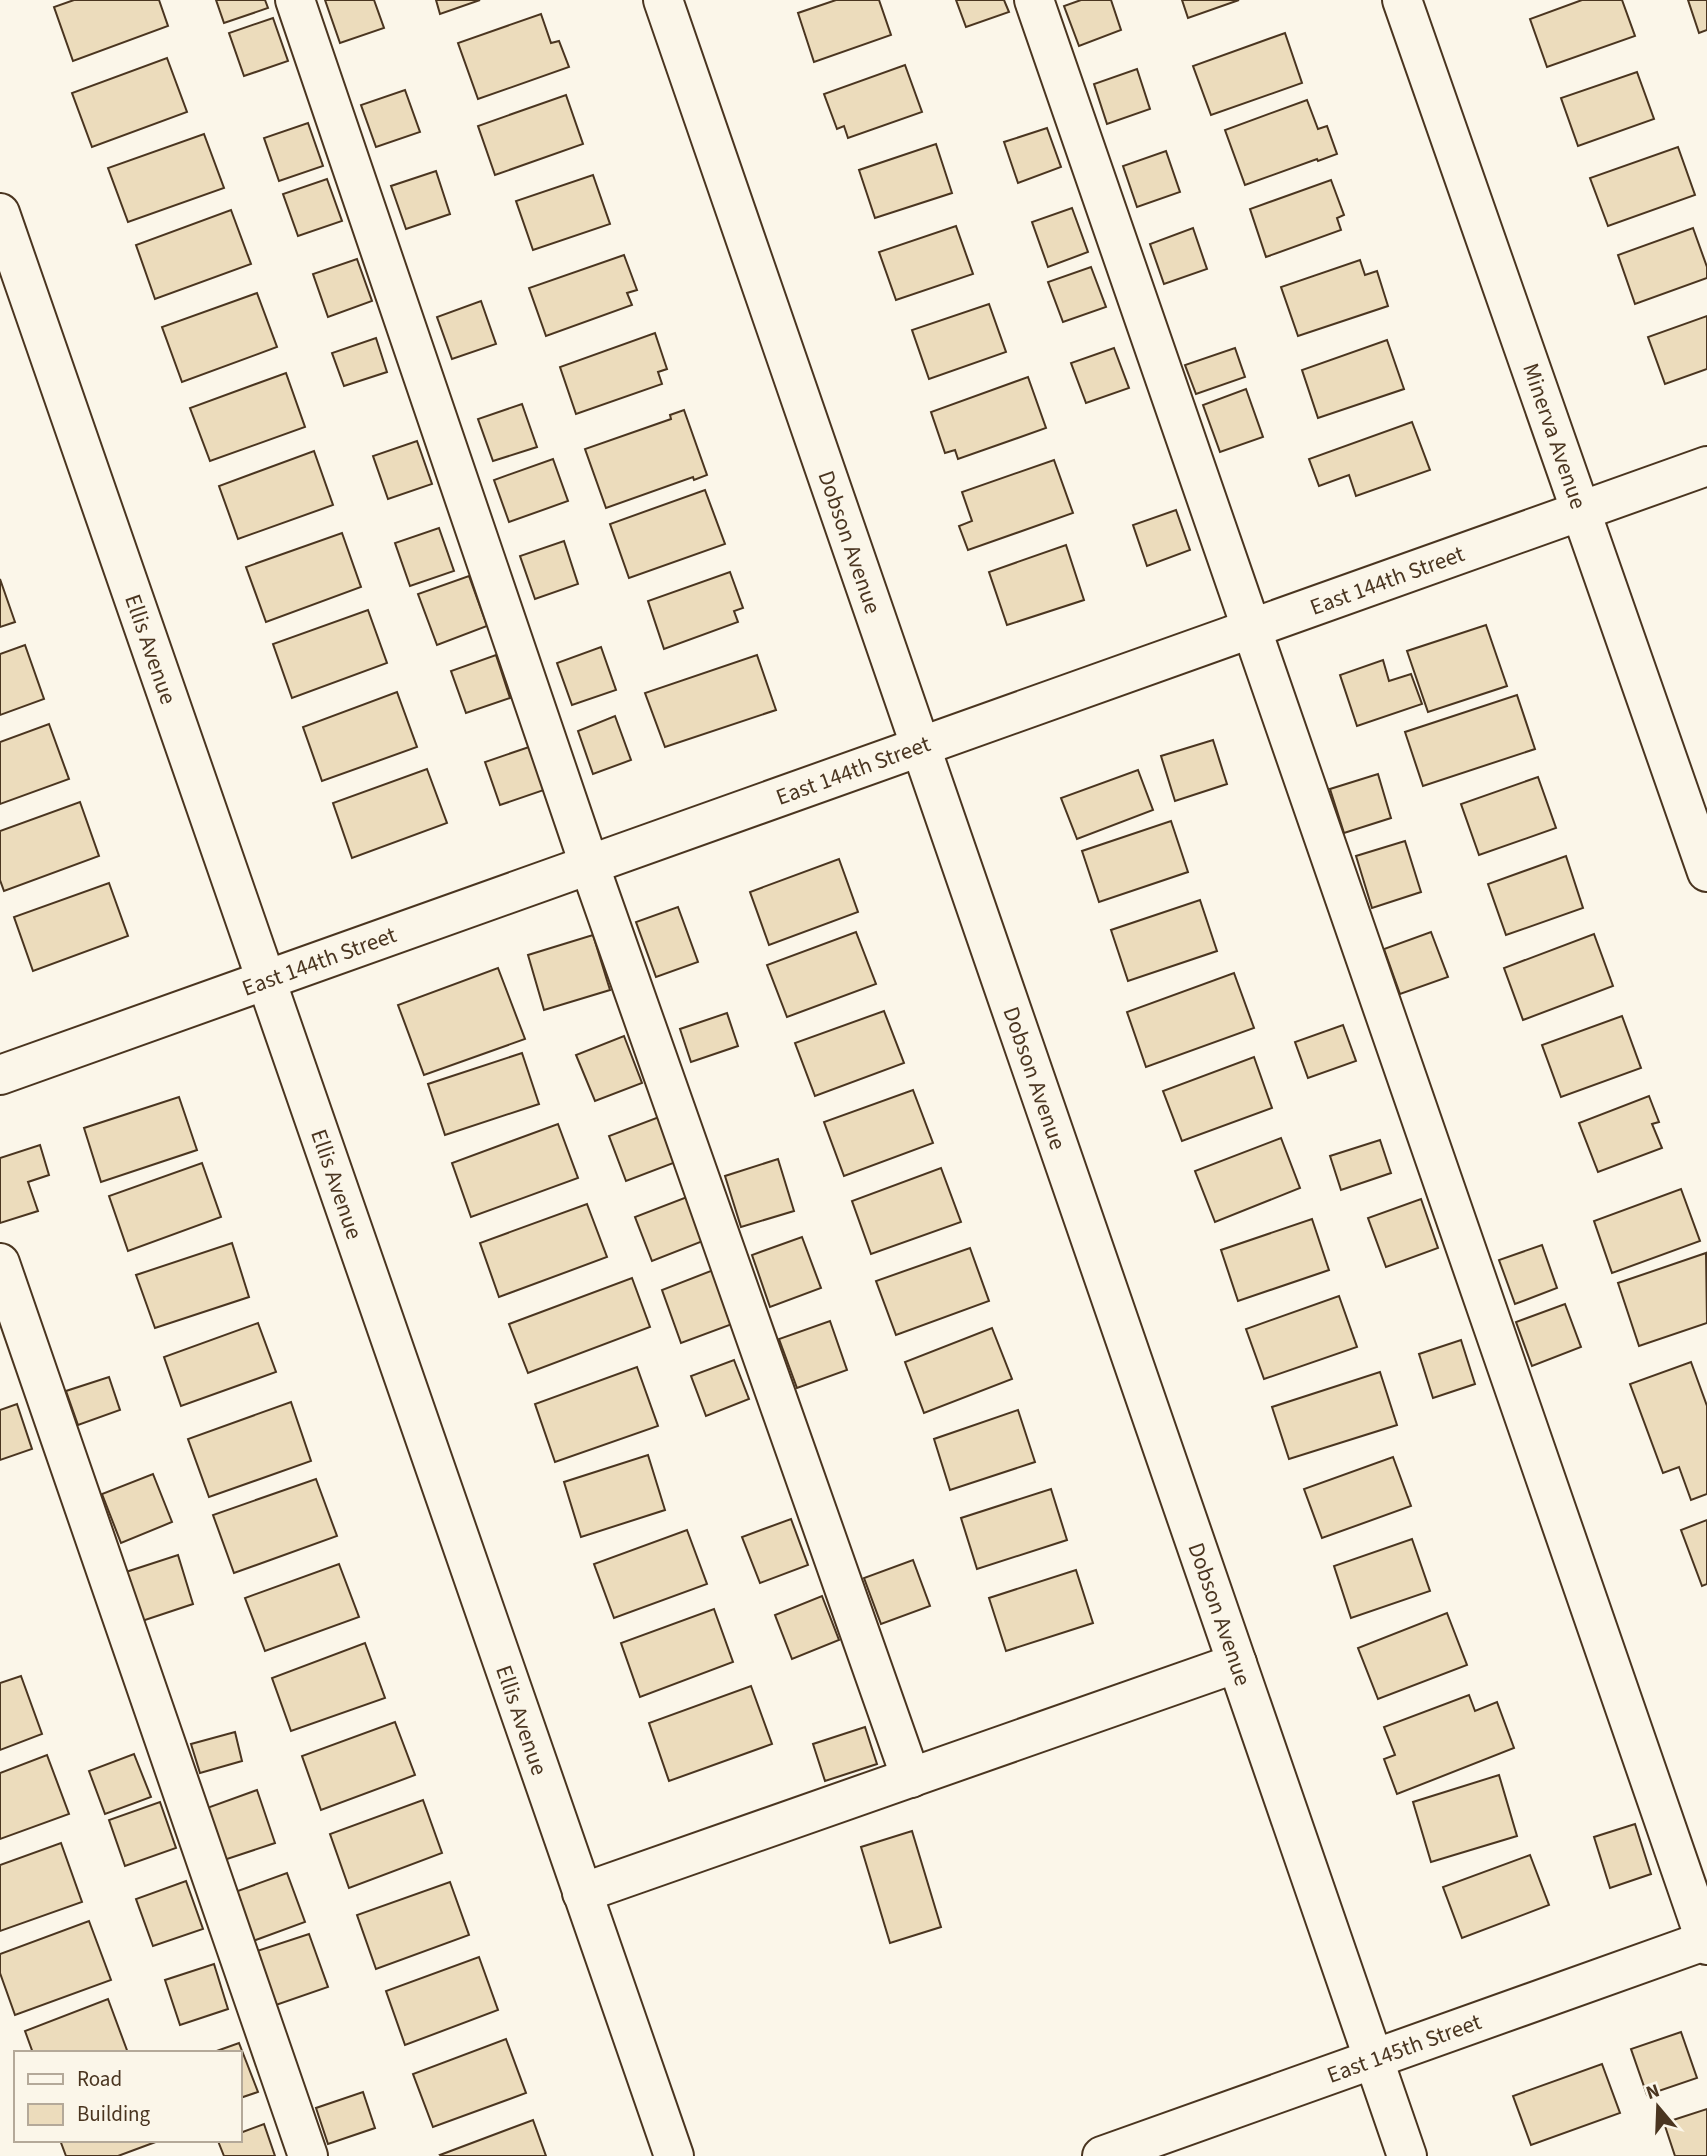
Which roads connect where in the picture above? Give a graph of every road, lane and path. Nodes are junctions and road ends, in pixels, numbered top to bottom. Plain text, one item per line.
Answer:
1 (295, 0) edge
2 (663, 0) edge
3 (1034, 0) edge
4 (1402, 0) edge
5 (0, 213) edge
6 (1707, 466) edge
7 (1581, 511) junction
8 (1252, 628) junction
9 (921, 746) junction
10 (589, 864) junction
11 (1707, 872) edge
12 (266, 980) junction
13 (0, 1075) edge
14 (0, 1263) edge
15 (1237, 1663) junction
16 (911, 1778) junction
17 (582, 1893) junction
18 (1706, 1942) edge
19 (1374, 2059) junction
20 (308, 2156) edge
21 (674, 2156) edge
22 (1102, 2156) edge
23 (1407, 2156) edge

1 - 10 street
2 - 9 street, Dobson Avenue
3 - 8 street
4 - 7 street, Minerva Avenue
5 - 12 street, Ellis Avenue
6 - 7 street, East 144th Street
7 - 8 street, East 144th Street
7 - 11 street, Minerva Avenue
8 - 9 street, East 144th Street
8 - 18 street
9 - 10 street, East 144th Street
9 - 15 street, Dobson Avenue
10 - 12 street, East 144th Street
10 - 16 street
12 - 13 street, East 144th Street
12 - 17 street, Ellis Avenue
14 - 20 street
15 - 16 street
15 - 19 street, Dobson Avenue
16 - 17 street
17 - 21 street, Ellis Avenue
18 - 19 street, East 145th Street
19 - 22 street, East 145th Street
19 - 23 street, Dobson Avenue

